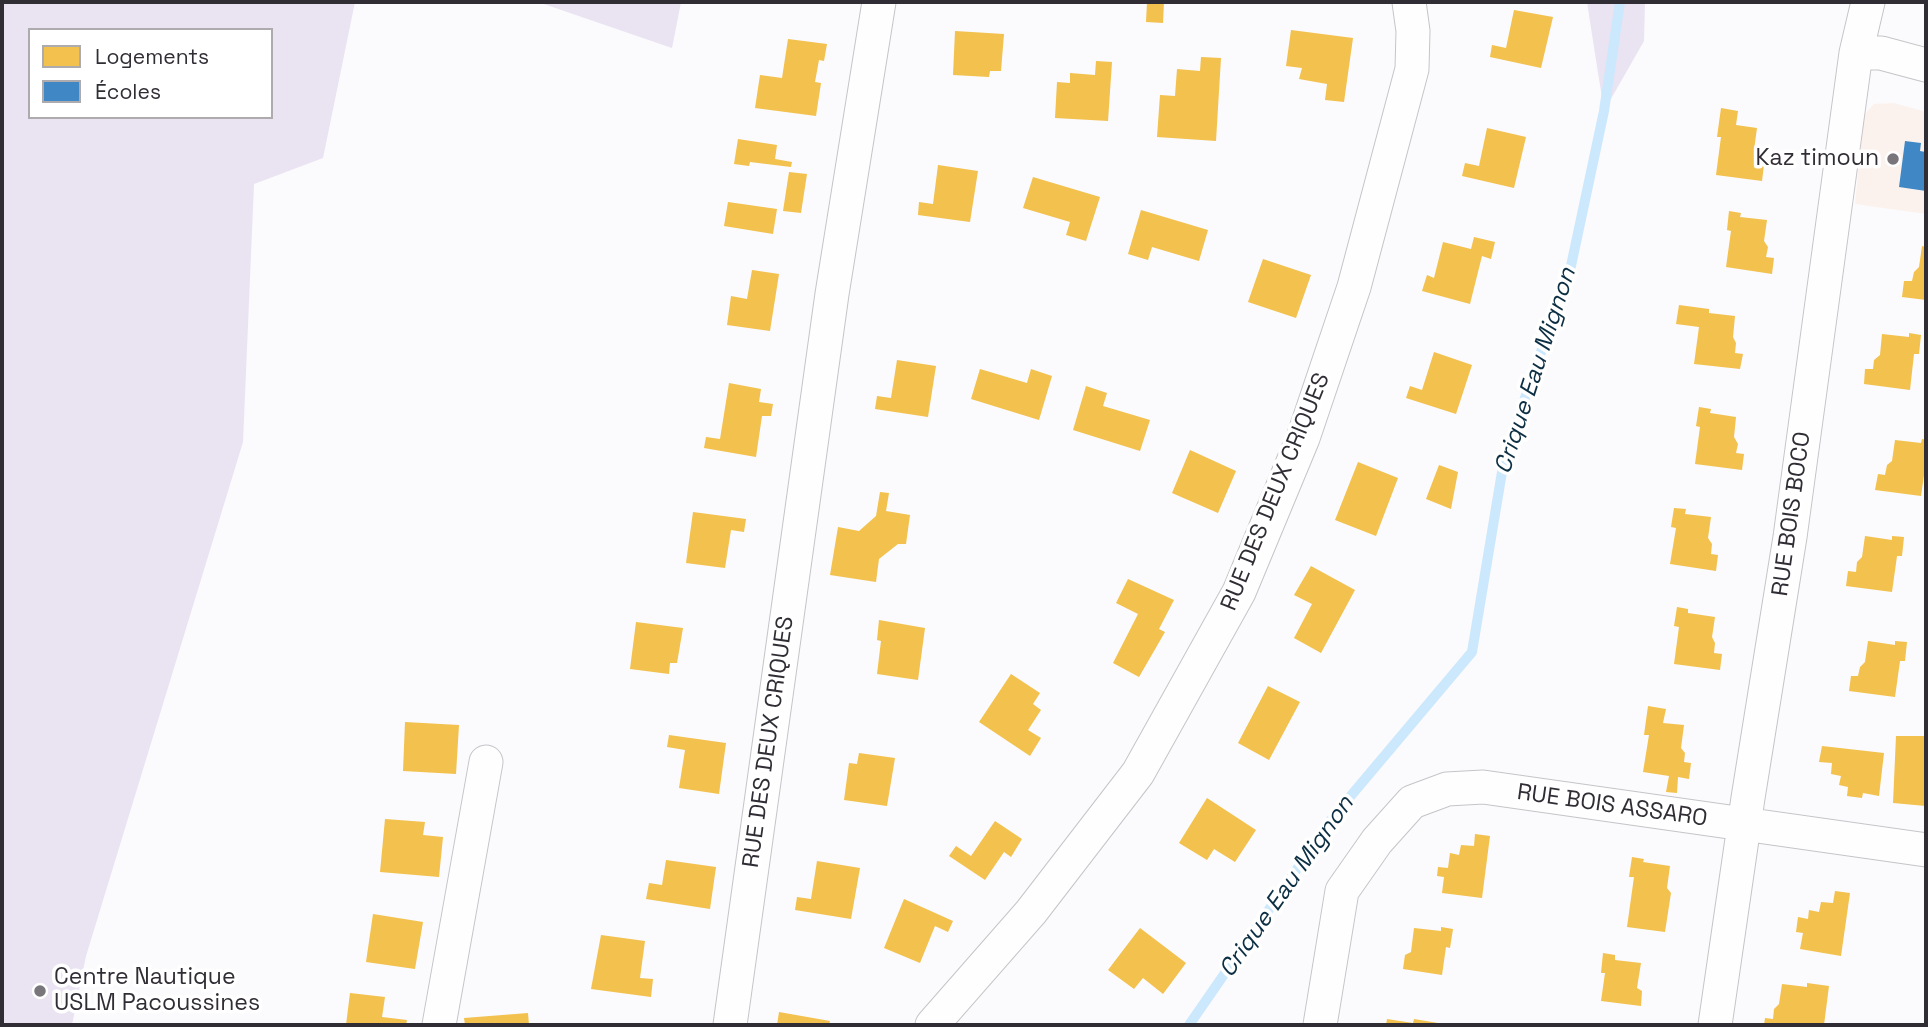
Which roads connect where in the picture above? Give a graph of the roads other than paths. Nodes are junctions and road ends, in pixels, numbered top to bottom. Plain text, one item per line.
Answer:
1 (879, 2) edge
2 (1409, 2) edge
3 (1868, 2) edge
4 (1856, 53) junction
5 (1926, 65) edge
6 (486, 762) dead end
7 (1746, 826) junction
8 (1926, 850) edge
9 (439, 1025) edge
10 (730, 1025) edge
11 (932, 1025) edge
12 (1320, 1025) edge
13 (1715, 1025) edge

1 - 10 street, RUE DES DEUX CRIQUES
2 - 11 street, RUE DES DEUX CRIQUES
3 - 4 street, RUE BOIS BOCO
4 - 5 street
4 - 7 street, RUE BOIS BOCO
6 - 9 street
7 - 8 street, RUE BOIS ASSARO
7 - 12 street, RUE BOIS ASSARO
7 - 13 street, RUE BOIS BOCO

